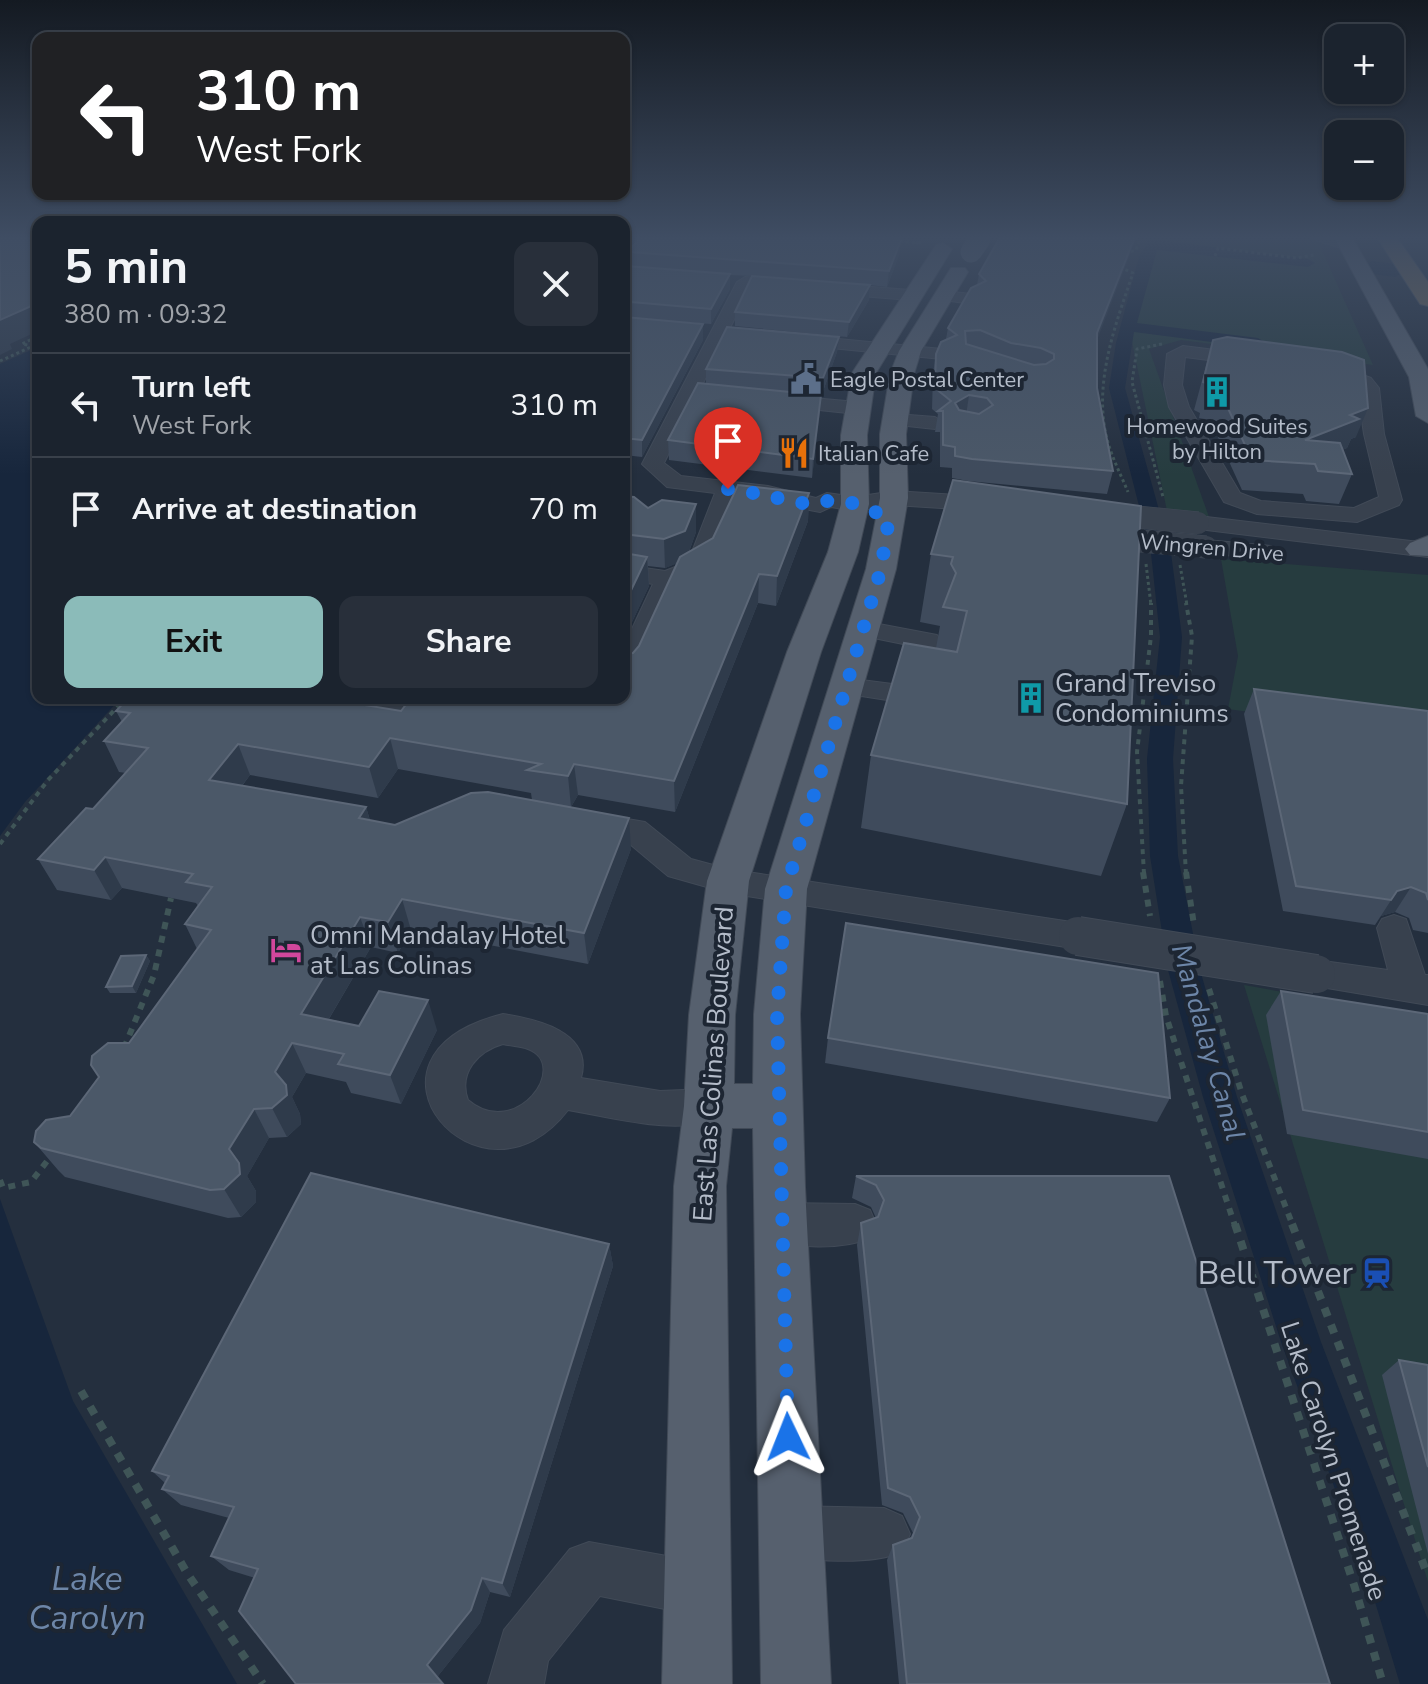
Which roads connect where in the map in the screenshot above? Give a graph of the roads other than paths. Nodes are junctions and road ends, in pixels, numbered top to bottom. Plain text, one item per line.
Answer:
1 (729, 318) edge
2 (896, 318) edge
3 (929, 318) edge
4 (1388, 318) edge
5 (693, 330) edge
6 (726, 332) junction
7 (781, 338) edge
8 (877, 348) junction
9 (910, 351) junction
10 (942, 354) edge
11 (688, 392) junction
12 (717, 395) edge
13 (762, 399) edge
14 (857, 408) junction
15 (1428, 416) edge
16 (896, 420) junction
17 (935, 423) edge
18 (675, 482) junction
19 (728, 489) junction
20 (662, 504) edge
21 (866, 505) junction
22 (1097, 513) edge
23 (1325, 513) junction
24 (1001, 516) edge
25 (1134, 530) junction
26 (1102, 537) edge
27 (1329, 538) junction
28 (1426, 553) edge
29 (630, 573) edge
30 (668, 579) junction
31 (863, 629) junction
32 (630, 661) edge
33 (846, 686) junction
34 (367, 704) edge
35 (412, 704) edge
36 (462, 704) edge
37 (474, 705) edge
38 (556, 818) edge
39 (728, 881) junction
40 (786, 889) junction
41 (1405, 929) dead end
42 (1422, 981) edge
43 (561, 1092) dead end
44 (709, 1106) junction
45 (778, 1106) junction
46 (780, 1223) junction
47 (855, 1224) dead end
48 (791, 1532) junction
49 (884, 1534) dead end
50 (700, 1589) junction
51 (516, 1684) edge
52 (697, 1684) edge
53 (796, 1684) edge

1 - 6 street
2 - 8 main road, East Las Colinas Boulevard
3 - 9 main road, East Las Colinas Boulevard
4 - 15 main road
5 - 6 street
6 - 11 street
7 - 8 street
8 - 9 street
8 - 14 main road, East Las Colinas Boulevard
9 - 10 street
9 - 16 main road, East Las Colinas Boulevard
11 - 12 street
11 - 18 street
13 - 14 street
14 - 21 main road, East Las Colinas Boulevard
16 - 17 street
16 - 21 main road, East Las Colinas Boulevard
18 - 19 street
18 - 20 street
19 - 21 street
19 - 30 street
21 - 24 street
21 - 31 main road, East Las Colinas Boulevard
21 - 39 main road, East Las Colinas Boulevard
22 - 25 street, Wingren Drive
23 - 23 street
23 - 27 street
25 - 26 street, Wingren Drive
25 - 27 street, Wingren Drive, bridge
25 - 28 street, Wingren Drive, bridge
27 - 28 street, Wingren Drive
29 - 30 street
30 - 32 street
31 - 33 main road, East Las Colinas Boulevard
31 - 33 street
33 - 40 main road, East Las Colinas Boulevard
34 - 35 street
36 - 37 street
38 - 39 street
39 - 40 street
39 - 44 main road, East Las Colinas Boulevard
40 - 42 street, bridge
40 - 45 main road, East Las Colinas Boulevard
41 - 42 street
43 - 44 street
44 - 45 main road
44 - 50 main road, East Las Colinas Boulevard
45 - 46 main road, East Las Colinas Boulevard
46 - 47 street
46 - 48 main road, East Las Colinas Boulevard
48 - 49 street
48 - 53 main road, East Las Colinas Boulevard
50 - 51 street
50 - 52 main road, East Las Colinas Boulevard

